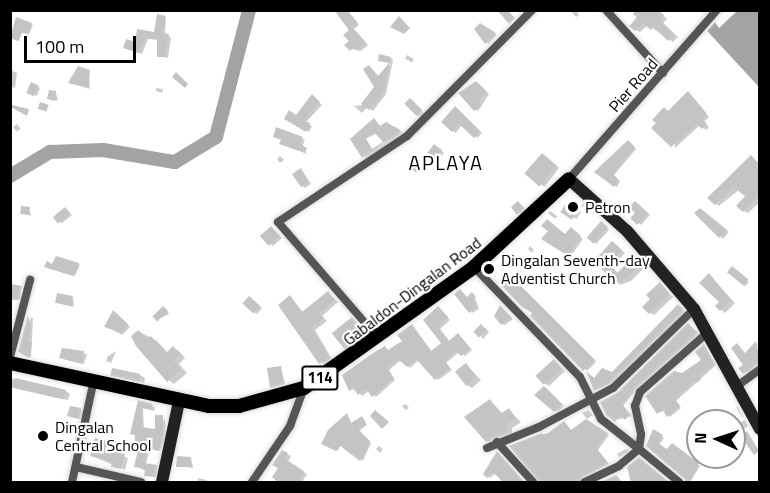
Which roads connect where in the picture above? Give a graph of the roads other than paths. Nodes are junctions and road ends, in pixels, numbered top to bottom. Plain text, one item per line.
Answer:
1 (532, 10) edge
2 (606, 10) edge
3 (717, 10) edge
4 (663, 74) junction
5 (569, 179) junction
6 (474, 267) junction
7 (30, 280) dead end
8 (694, 309) junction
9 (707, 333) junction
10 (379, 338) junction
11 (10, 357) edge
12 (10, 363) edge
13 (759, 369) edge
14 (93, 384) junction
15 (737, 386) junction
16 (304, 388) junction
17 (593, 400) junction
18 (179, 401) junction
19 (759, 429) edge
20 (498, 442) junction
21 (488, 448) dead end
22 (639, 449) junction
23 (76, 468) junction
24 (72, 483) edge
25 (141, 483) edge
26 (162, 483) edge
27 (252, 483) edge
28 (533, 483) edge
29 (585, 483) edge
30 (680, 483) edge

1 - 10 street
2 - 4 street
3 - 4 street, Pier Road
4 - 5 street, Pier Road
5 - 6 main road, Gabaldon-Dingalan Road / 114
5 - 8 main road
6 - 10 main road, Gabaldon-Dingalan Road / 114
6 - 17 street
7 - 11 street
8 - 9 main road
8 - 17 street
9 - 15 main road
9 - 22 street
10 - 16 main road, Gabaldon-Dingalan Road / 114
12 - 14 main road, Gabaldon-Dingalan Road / 114
13 - 15 street
14 - 18 main road, Gabaldon-Dingalan Road / 114
14 - 23 street
15 - 19 main road
16 - 18 main road, Gabaldon-Dingalan Road / 114
16 - 27 street
17 - 20 street
17 - 22 street
18 - 26 main road
20 - 21 street
20 - 28 street
22 - 29 street
22 - 30 street
23 - 24 street
23 - 25 street

